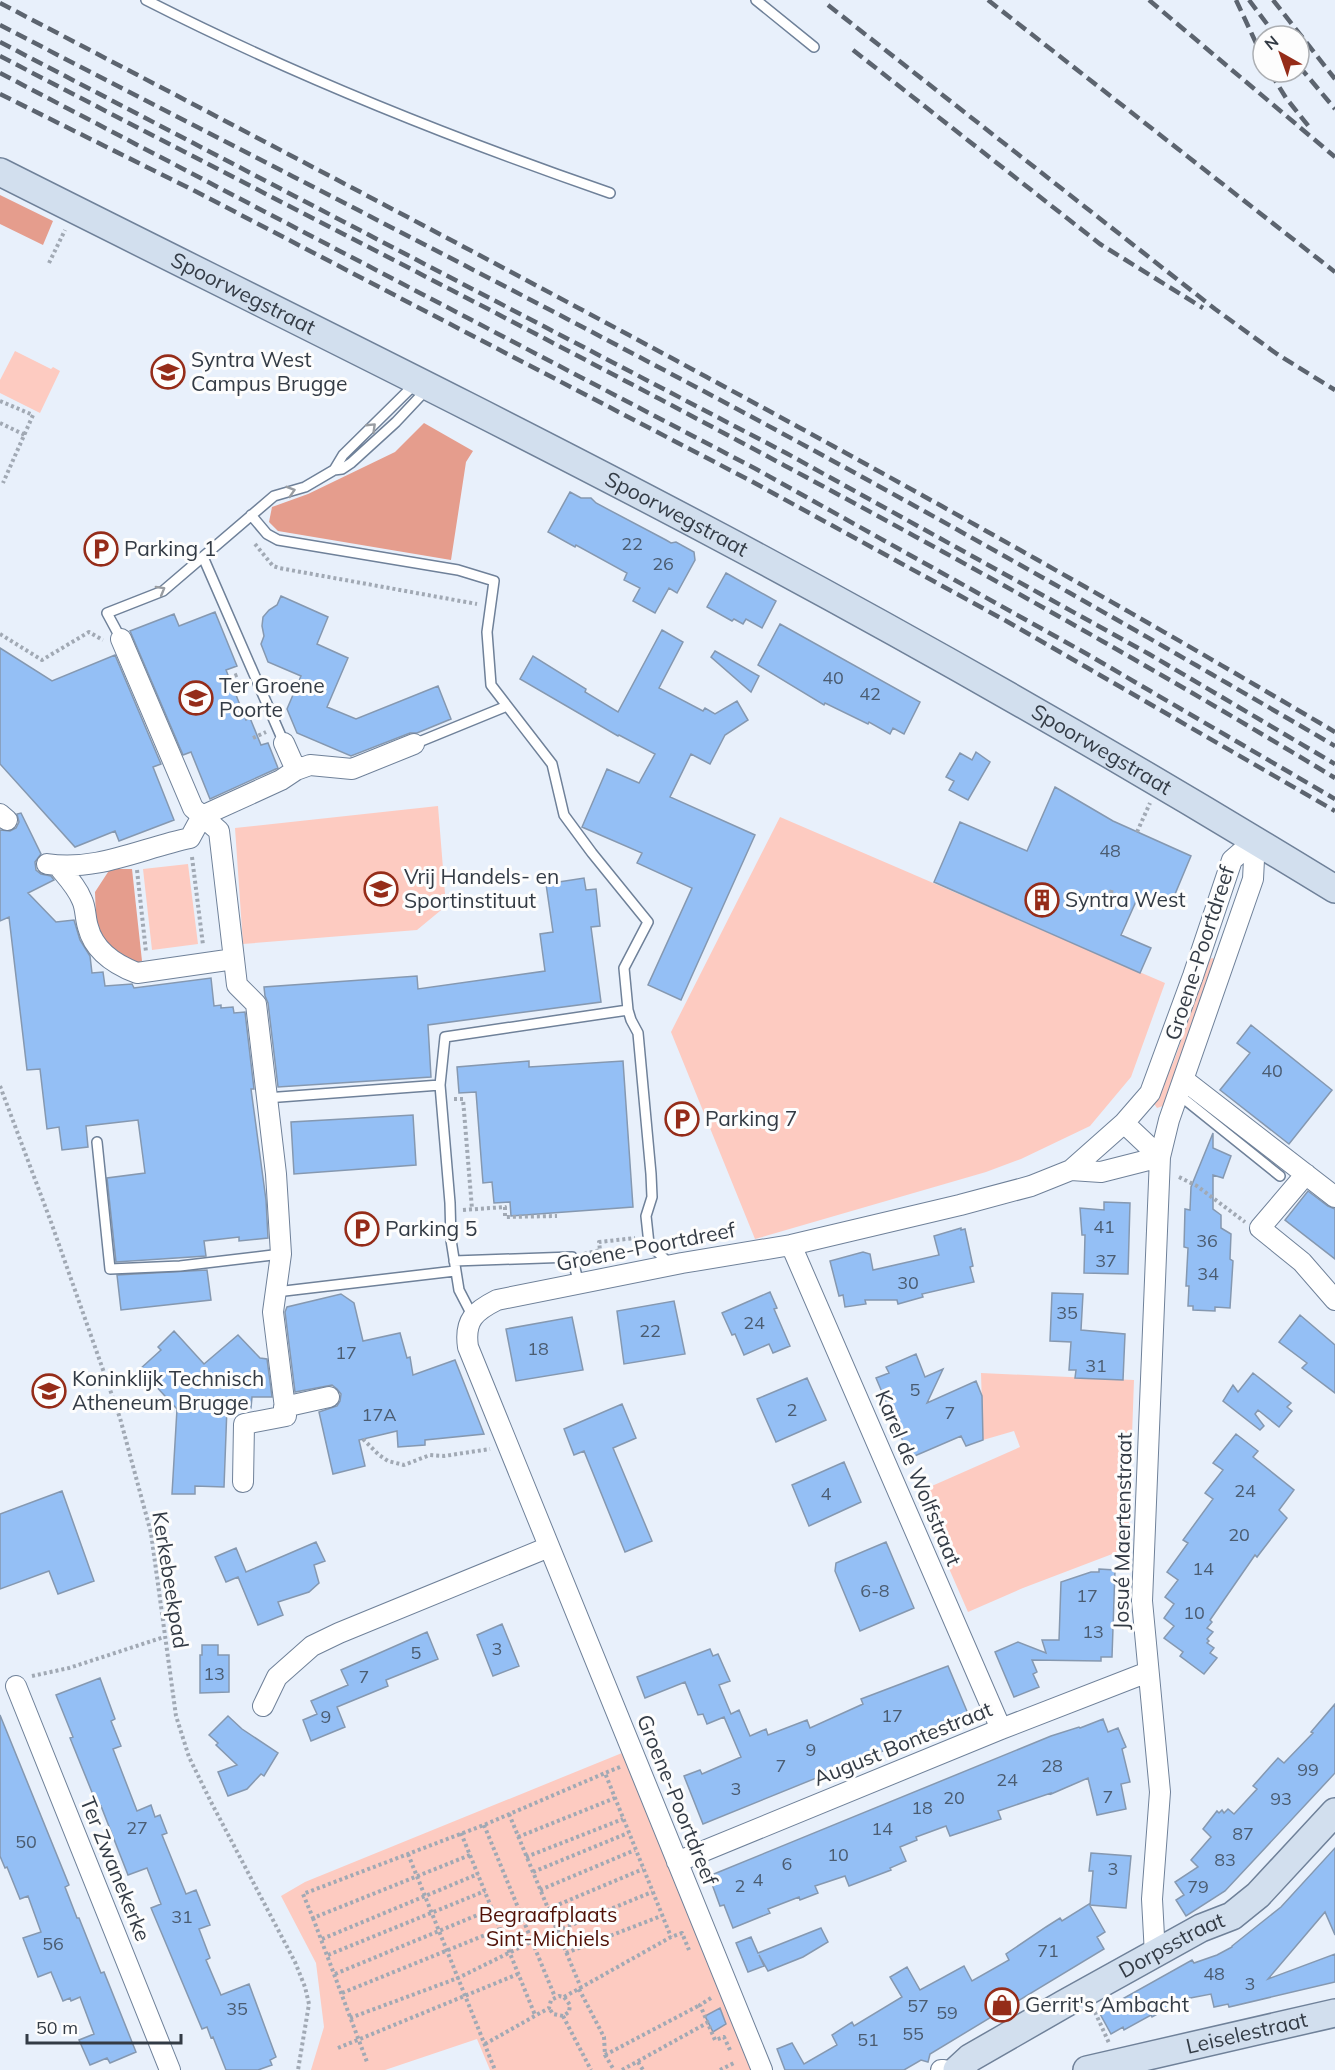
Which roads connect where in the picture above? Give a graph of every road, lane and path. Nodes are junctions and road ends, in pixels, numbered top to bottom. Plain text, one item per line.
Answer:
1 (146, 0) edge
2 (756, 0) edge
3 (814, 47) dead end
4 (0, 172) edge
5 (610, 193) dead end
6 (75, 210) junction
7 (49, 263) dead end
8 (423, 385) junction
9 (0, 401) edge
10 (0, 423) edge
11 (25, 435) junction
12 (3, 483) dead end
13 (251, 515) junction
14 (239, 526) junction
15 (203, 557) junction
16 (491, 606) junction
17 (0, 634) edge
18 (124, 646) junction
19 (507, 706) junction
20 (284, 742) joint
21 (414, 744) joint
22 (296, 770) junction
23 (1160, 784) junction
24 (202, 816) junction
25 (1137, 832) dead end
26 (190, 838) junction
27 (1256, 840) junction
28 (135, 853) junction
29 (1335, 889) edge
30 (1204, 944) junction
31 (1228, 952) junction
32 (234, 959) junction
33 (205, 964) junction
34 (148, 972) junction
35 (628, 1010) junction
36 (440, 1084) junction
37 (0, 1086) edge
38 (1181, 1087) junction
39 (266, 1098) junction
40 (441, 1100) junction
41 (1124, 1123) junction
42 (97, 1142) dead end
43 (1160, 1162) junction
44 (1071, 1170) junction
45 (1305, 1174) junction
46 (1280, 1176) dead end
47 (1335, 1197) edge
48 (472, 1209) junction
49 (450, 1210) junction
50 (557, 1216) dead end
51 (1260, 1228) junction
52 (648, 1236) junction
53 (791, 1245) junction
54 (281, 1254) junction
55 (572, 1257) junction
56 (672, 1265) junction
57 (454, 1266) junction
58 (579, 1284) junction
59 (276, 1292) junction
60 (1335, 1300) edge
61 (473, 1317) junction
62 (329, 1397) dead end
63 (284, 1407) junction
64 (363, 1439) dead end
65 (507, 1443) junction
66 (243, 1482) dead end
67 (549, 1547) junction
68 (164, 1637) junction
69 (1148, 1672) junction
70 (22, 1681) joint
71 (263, 1707) dead end
72 (1001, 1730) junction
73 (635, 1761) junction
74 (605, 1773) junction
75 (615, 1798) junction
76 (1335, 1812) edge
77 (509, 1814) junction
78 (623, 1819) junction
79 (484, 1825) junction
80 (461, 1833) junction
81 (628, 1833) junction
82 (518, 1837) junction
83 (636, 1850) junction
84 (408, 1853) junction
85 (470, 1855) junction
86 (526, 1857) junction
87 (676, 1862) junction
88 (643, 1869) junction
89 (533, 1872) junction
90 (478, 1874) junction
91 (417, 1876) junction
92 (540, 1890) junction
93 (485, 1891) junction
94 (652, 1892) junction
95 (425, 1895) junction
96 (492, 1909) junction
97 (548, 1909) junction
98 (431, 1912) junction
99 (661, 1916) junction
100 (313, 1918) junction
101 (500, 1929) junction
102 (439, 1931) junction
103 (557, 1931) junction
104 (671, 1937) junction
105 (322, 1939) junction
106 (533, 1941) junction
107 (447, 1951) junction
108 (509, 1952) junction
109 (566, 1953) junction
110 (328, 1955) junction
111 (692, 1955) dead end
112 (1155, 1955) junction
113 (335, 1974) junction
114 (518, 1974) junction
115 (458, 1978) junction
116 (580, 1988) junction
117 (706, 1988) dead end
118 (1086, 1992) junction
119 (342, 1993) junction
120 (466, 1997) junction
121 (555, 1997) junction
122 (564, 1997) junction
123 (700, 2005) junction
124 (549, 2008) junction
125 (1335, 2013) edge
126 (535, 2015) junction
127 (563, 2016) junction
128 (350, 2018) junction
129 (707, 2023) junction
130 (359, 2040) junction
131 (485, 2044) junction
132 (338, 2048) dead end
133 (605, 2055) junction
134 (367, 2062) dead end
135 (638, 2062) junction
136 (736, 2062) junction
137 (1115, 2064) junction
138 (591, 2068) edge
139 (170, 2070) edge
140 (298, 2070) edge
141 (495, 2070) edge
142 (584, 2070) edge
143 (614, 2070) edge
144 (622, 2070) edge
145 (643, 2070) edge
146 (720, 2070) edge
147 (739, 2070) edge
148 (762, 2070) edge
149 (957, 2070) edge
150 (1087, 2070) edge

1 - 5 lane
2 - 3 lane
4 - 6 street, Spoorwegstraat
6 - 7 path
6 - 8 street, Spoorwegstraat
13 -> 8 lane
8 - 23 street, Spoorwegstraat
9 - 11 path
10 - 11 path
11 - 12 path
13 - 14 lane
13 - 16 lane
14 - 15 lane
14 - 16 path
18 -> 15 lane
15 - 20 lane
16 - 19 lane
17 - 18 path
18 - 24 street
19 - 21 lane
19 - 35 lane
20 - 22 street
21 - 22 street
22 - 24 street
23 - 25 path
23 - 27 street, Spoorwegstraat
24 - 26 street
24 - 32 street
26 - 28 street
26 - 33 path
27 - 29 street, Spoorwegstraat
27 - 30 street, Groene-Poortdreef
27 - 31 street, Groene-Poortdreef
28 - 34 path
28 - 34 street
30 - 31 street
30 - 41 street, Groene-Poortdreef
31 - 38 street, Groene-Poortdreef
32 - 33 street
32 - 39 street
33 - 34 street
35 - 36 lane
35 - 52 lane
36 - 39 lane
36 - 40 lane
37 - 68 path, Kerkebeekpad
38 - 43 street, Groene-Poortdreef
38 - 45 street
38 - 46 lane
39 - 54 street
40 - 48 path
40 - 49 lane
41 - 43 street
41 - 44 street, Groene-Poortdreef
42 - 54 lane
43 - 44 street, Groene-Poortdreef
43 - 51 path
43 - 69 street, Josué Maertenstraat
44 - 53 street, Groene-Poortdreef
45 - 47 street
45 - 51 street
48 - 49 path
48 - 50 path
49 - 57 lane
51 - 60 street
52 - 55 path
52 - 56 lane
53 - 56 street, Groene-Poortdreef
53 - 72 street, Karel de Wolfstraat
54 - 59 street
55 - 57 lane
55 - 58 lane
56 - 58 street, Groene-Poortdreef
57 - 59 lane
57 - 61 lane
58 - 61 street, Groene-Poortdreef
59 - 63 street
61 - 65 street, Groene-Poortdreef
62 - 63 street
63 - 66 street
64 - 65 path
65 - 67 street, Groene-Poortdreef
67 - 71 street
67 - 73 street, Groene-Poortdreef
68 - 70 path
68 - 140 path, Kerkebeekpad
69 - 72 street, August Bontestraat
69 - 112 street, Josué Maertenstraat
70 - 139 street, Ter Zwanekerke
72 - 87 street, August Bontestraat
73 - 74 path
73 - 87 street, Groene-Poortdreef
74 - 75 path
74 - 77 path
75 - 78 path
75 - 82 path
76 - 112 street, Dorpsstraat
77 - 79 path
77 - 82 path
78 - 81 path
78 - 86 path
79 - 80 path
79 - 106 path
80 - 84 path
80 - 85 path
81 - 83 path
81 - 89 path
82 - 86 path
83 - 88 path
83 - 92 path
84 - 91 path
84 - 100 path
85 - 90 path
85 - 91 path
86 - 89 path
87 - 148 street, Groene-Poortdreef
88 - 94 path
88 - 97 path
89 - 92 path
90 - 93 path
90 - 95 path
91 - 95 path
91 - 100 path
92 - 97 path
93 - 96 path
93 - 98 path
94 - 99 path
94 - 103 path
95 - 98 path
95 - 105 path
96 - 101 path
96 - 102 path
97 - 103 path
98 - 102 path
98 - 110 path
99 - 104 path
99 - 109 path
100 - 105 path
101 - 107 path
101 - 108 path
102 - 107 path
102 - 113 path
103 - 109 path
104 - 111 path
104 - 116 path
105 - 110 path
106 - 108 path
106 - 121 path
107 - 115 path
107 - 119 path
108 - 114 path
108 - 115 path
109 - 116 path
110 - 113 path
112 - 118 street, Dorpsstraat
113 - 119 path
114 - 120 path
114 - 126 path
115 - 120 path
115 - 128 path
116 - 122 path
116 - 133 path
117 - 123 path
118 - 137 path
118 - 149 street, Dorpsstraat
119 - 128 path
120 - 130 path
120 - 131 path
121 - 122 path
121 - 124 path
122 - 127 path
123 - 129 path
123 - 133 path
124 - 126 path
124 - 127 path
125 - 137 street, Leiselestraat
126 - 131 path
127 - 138 path
128 - 130 path
129 - 135 path
129 - 136 path
130 - 132 path
130 - 134 path
131 - 141 path
133 - 143 path
135 - 144 path
135 - 145 path
136 - 146 path
136 - 147 path
137 - 150 street, Leiselestraat
138 - 142 path

